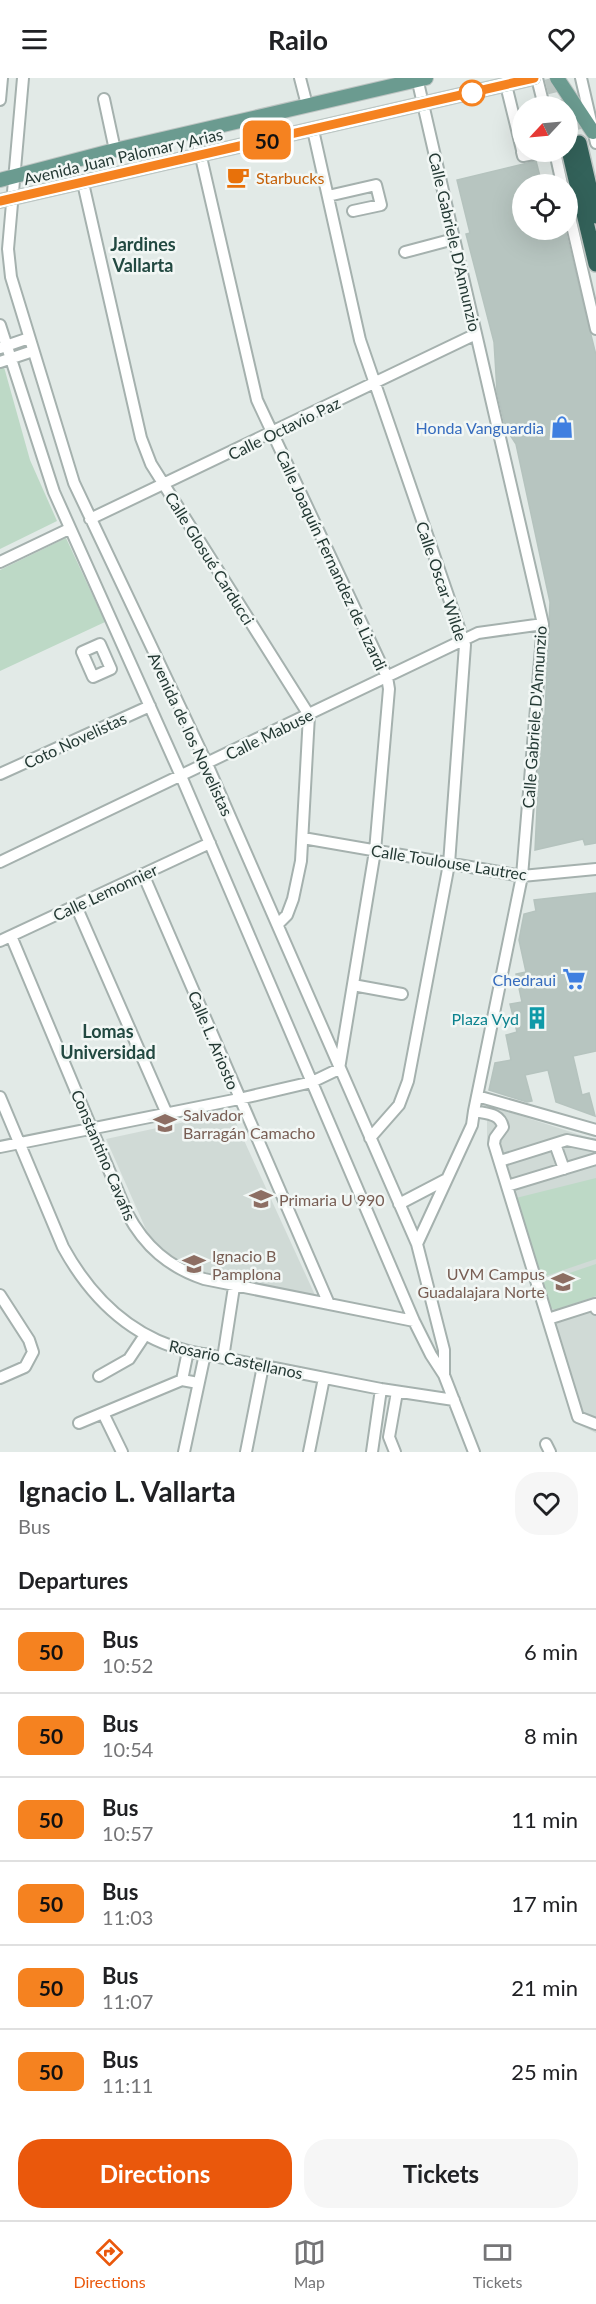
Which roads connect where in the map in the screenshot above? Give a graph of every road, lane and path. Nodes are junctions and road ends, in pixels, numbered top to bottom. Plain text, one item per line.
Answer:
1 (2, 78) edge
2 (23, 78) edge
3 (300, 78) edge
4 (536, 78) edge
5 (557, 78) edge
6 (581, 78) edge
7 (420, 79) edge
8 (506, 85) junction
9 (541, 96) edge
10 (104, 99) dead end
11 (0, 100) edge
12 (423, 104) junction
13 (307, 105) junction
14 (512, 110) edge
15 (313, 130) junction
16 (195, 131) junction
17 (595, 138) edge
18 (115, 150) junction
19 (200, 155) junction
20 (571, 162) edge
21 (573, 162) edge
22 (14, 177) junction
23 (0, 180) edge
24 (83, 183) junction
25 (328, 196) junction
26 (6, 200) edge
27 (353, 211) dead end
28 (596, 216) edge
29 (454, 238) junction
30 (576, 240) edge
31 (405, 252) dead end
32 (596, 264) edge
33 (584, 276) junction
34 (596, 285) edge
35 (594, 307) edge
36 (0, 325) edge
37 (596, 329) edge
38 (476, 334) junction
39 (29, 338) junction
40 (4, 347) edge
41 (33, 351) junction
42 (11, 359) junction
43 (0, 362) edge
44 (375, 383) junction
45 (272, 434) junction
46 (165, 485) junction
47 (90, 519) junction
48 (69, 529) junction
49 (0, 562) edge
50 (543, 624) junction
51 (463, 640) junction
52 (124, 645) junction
53 (104, 654) dead end
54 (387, 677) junction
55 (150, 706) junction
56 (309, 715) junction
57 (207, 764) junction
58 (0, 774) edge
59 (181, 776) junction
60 (303, 838) junction
61 (210, 843) junction
62 (375, 851) junction
63 (0, 862) edge
64 (449, 864) junction
65 (596, 869) edge
66 (143, 874) junction
67 (522, 876) junction
68 (76, 906) junction
69 (278, 924) junction
70 (12, 936) junction
71 (0, 941) edge
72 (353, 985) junction
73 (402, 994) dead end
74 (339, 1069) junction
75 (312, 1082) junction
76 (477, 1096) junction
77 (0, 1098) edge
78 (240, 1099) junction
79 (474, 1111) junction
80 (167, 1114) junction
81 (92, 1129) junction
82 (596, 1130) edge
83 (370, 1138) junction
84 (19, 1143) junction
85 (555, 1144) junction
86 (596, 1146) edge
87 (0, 1147) edge
88 (596, 1159) edge
89 (500, 1161) junction
90 (564, 1169) junction
91 (445, 1180) junction
92 (507, 1186) junction
93 (399, 1204) junction
94 (417, 1244) junction
95 (234, 1287) junction
96 (0, 1295) edge
97 (329, 1304) junction
98 (596, 1309) edge
99 (548, 1319) junction
100 (414, 1321) junction
101 (145, 1335) junction
102 (188, 1351) junction
103 (205, 1354) junction
104 (222, 1358) junction
105 (263, 1366) junction
106 (444, 1375) junction
107 (99, 1376) dead end
108 (0, 1378) edge
109 (324, 1378) junction
110 (182, 1380) junction
111 (198, 1383) junction
112 (381, 1389) junction
113 (397, 1392) junction
114 (454, 1400) junction
115 (103, 1413) junction
116 (79, 1423) dead end
117 (596, 1424) edge
118 (375, 1436) junction
119 (389, 1437) junction
120 (122, 1452) edge
121 (184, 1452) edge
122 (246, 1452) edge
123 (309, 1452) edge
124 (372, 1452) edge
125 (395, 1452) edge
126 (474, 1452) edge

1 - 11 street
2 - 22 street, Avenida de los Novelistas
3 - 13 street
4 - 8 main road, Avenida Juan Palomar y Arias
4 - 9 street
5 - 17 main road
6 - 17 street
7 - 12 street, Calle Gabriele D'Annunzio
7 - 13 main road, Avenida Juan Palomar y Arias
8 - 12 main road, Avenida Juan Palomar y Arias
8 - 14 street
10 - 18 street
12 - 15 main road, Avenida Juan Palomar y Arias
12 - 29 street, Calle Gabriele D'Annunzio
13 - 16 main road, Avenida Juan Palomar y Arias
15 - 19 main road, Avenida Juan Palomar y Arias
15 - 25 street, Calle Oscar Wilde
16 - 18 main road, Avenida Juan Palomar y Arias
16 - 19 street, Calle Joaquín Fernandez de Lizardi
18 - 22 main road, Avenida Juan Palomar y Arias
19 - 24 main road, Avenida Juan Palomar y Arias
19 - 45 street, Calle Joaquín Fernandez de Lizardi
20 - 32 highway
21 - 28 highway
22 - 23 main road, Avenida Juan Palomar y Arias
22 - 26 street, Avenida de los Novelistas
24 - 26 main road, Avenida Juan Palomar y Arias
24 - 46 street, Calle Glosué Carducci
25 - 27 street
25 - 44 street, Calle Oscar Wilde
26 - 39 street, Avenida de los Novelistas
29 - 31 street
29 - 38 street, Calle Gabriele D'Annunzio
30 - 33 street
33 - 34 street
33 - 35 street
35 - 37 street
36 - 40 street, Avenida de los Novelistas
38 - 44 street, Calle Octavio Paz
38 - 50 street, Calle Gabriele D'Annunzio
39 - 40 street
39 - 41 street, Avenida de los Novelistas
40 - 42 street, Avenida de los Novelistas
41 - 42 street
41 - 47 street, Avenida de los Novelistas
42 - 43 street
42 - 48 street, Avenida de los Novelistas
44 - 45 street, Calle Octavio Paz
44 - 51 street, Calle Oscar Wilde
45 - 46 street, Calle Octavio Paz
45 - 54 street, Calle Joaquín Fernandez de Lizardi
46 - 47 street, Calle Octavio Paz
46 - 56 street, Calle Glosué Carducci
47 - 57 street, Avenida de los Novelistas
48 - 49 street
48 - 52 street, Avenida de los Novelistas
50 - 51 street, Calle Mabuse
50 - 67 street, Calle Gabriele D'Annunzio
51 - 54 street, Calle Mabuse
51 - 64 street, Calle Oscar Wilde
52 - 53 street
52 - 55 street, Avenida de los Novelistas
54 - 56 street, Calle Mabuse
54 - 62 street, Calle Joaquín Fernandez de Lizardi
55 - 58 street, Coto Novelistas
55 - 59 street, Avenida de los Novelistas
56 - 57 street, Calle Mabuse
56 - 60 street
57 - 59 street, Calle Mabuse
57 - 69 street, Avenida de los Novelistas
59 - 61 street, Avenida de los Novelistas
59 - 63 street, Calle Mabuse
60 - 62 street, Calle Toulouse Lautrec
60 - 69 street
61 - 66 street, Calle Lemonnier
61 - 75 street, Avenida de los Novelistas
62 - 64 street, Calle Toulouse Lautrec
62 - 72 street, Calle Joaquín Fernandez de Lizardi
64 - 67 street, Calle Toulouse Lautrec
64 - 83 street, Calle Oscar Wilde
65 - 67 street, Calle Toulouse Lautrec
66 - 68 street, Calle Lemonnier
66 - 78 street, Calle L. Ariosto
67 - 76 street, Calle Gabriele D'Annunzio
68 - 70 street, Calle Lemonnier
68 - 80 street
69 - 74 street, Avenida de los Novelistas
70 - 71 street, Calle Lemonnier
70 - 81 street, Constantino Cavafis
72 - 73 street
72 - 74 street, Calle Joaquín Fernandez de Lizardi
74 - 75 street
74 - 83 street, Avenida de los Novelistas
75 - 78 street
75 - 100 street, Avenida de los Novelistas
76 - 79 street, Calle Gabriele D'Annunzio
76 - 82 street
77 - 84 street, Rosario Castellanos
78 - 80 street
78 - 97 street, Calle L. Ariosto
79 - 89 street
79 - 91 street, Calle Gabriele D'Annunzio
80 - 81 street
81 - 84 street
81 - 95 street, Constantino Cavafis
83 - 93 street, Avenida de los Novelistas
84 - 87 street
84 - 101 street, Rosario Castellanos
85 - 86 street
85 - 89 street
85 - 90 street
88 - 90 street
89 - 92 street
90 - 92 street
91 - 93 street
91 - 94 street, Calle Gabriele D'Annunzio
92 - 99 street
93 - 94 street, Avenida de los Novelistas
94 - 106 street, Avenida de los Novelistas
95 - 97 street, Constantino Cavafis
95 - 104 street
96 - 108 street
97 - 100 street, Constantino Cavafis
98 - 99 street
99 - 117 street
100 - 106 street, Avenida de los Novelistas
101 - 102 street, Rosario Castellanos
101 - 107 street
102 - 103 street, Rosario Castellanos
102 - 110 street
103 - 104 street, Rosario Castellanos
103 - 111 street
104 - 105 street, Rosario Castellanos
105 - 109 street, Rosario Castellanos
105 - 122 street
106 - 114 street, Avenida de los Novelistas
109 - 112 street, Rosario Castellanos
109 - 123 street
110 - 111 street
110 - 115 street
111 - 121 street
112 - 113 street, Rosario Castellanos
112 - 118 street
113 - 114 street, Rosario Castellanos
113 - 119 street
114 - 126 street, Avenida de los Novelistas
115 - 116 street
115 - 120 street
118 - 119 street
118 - 124 street
119 - 125 street

